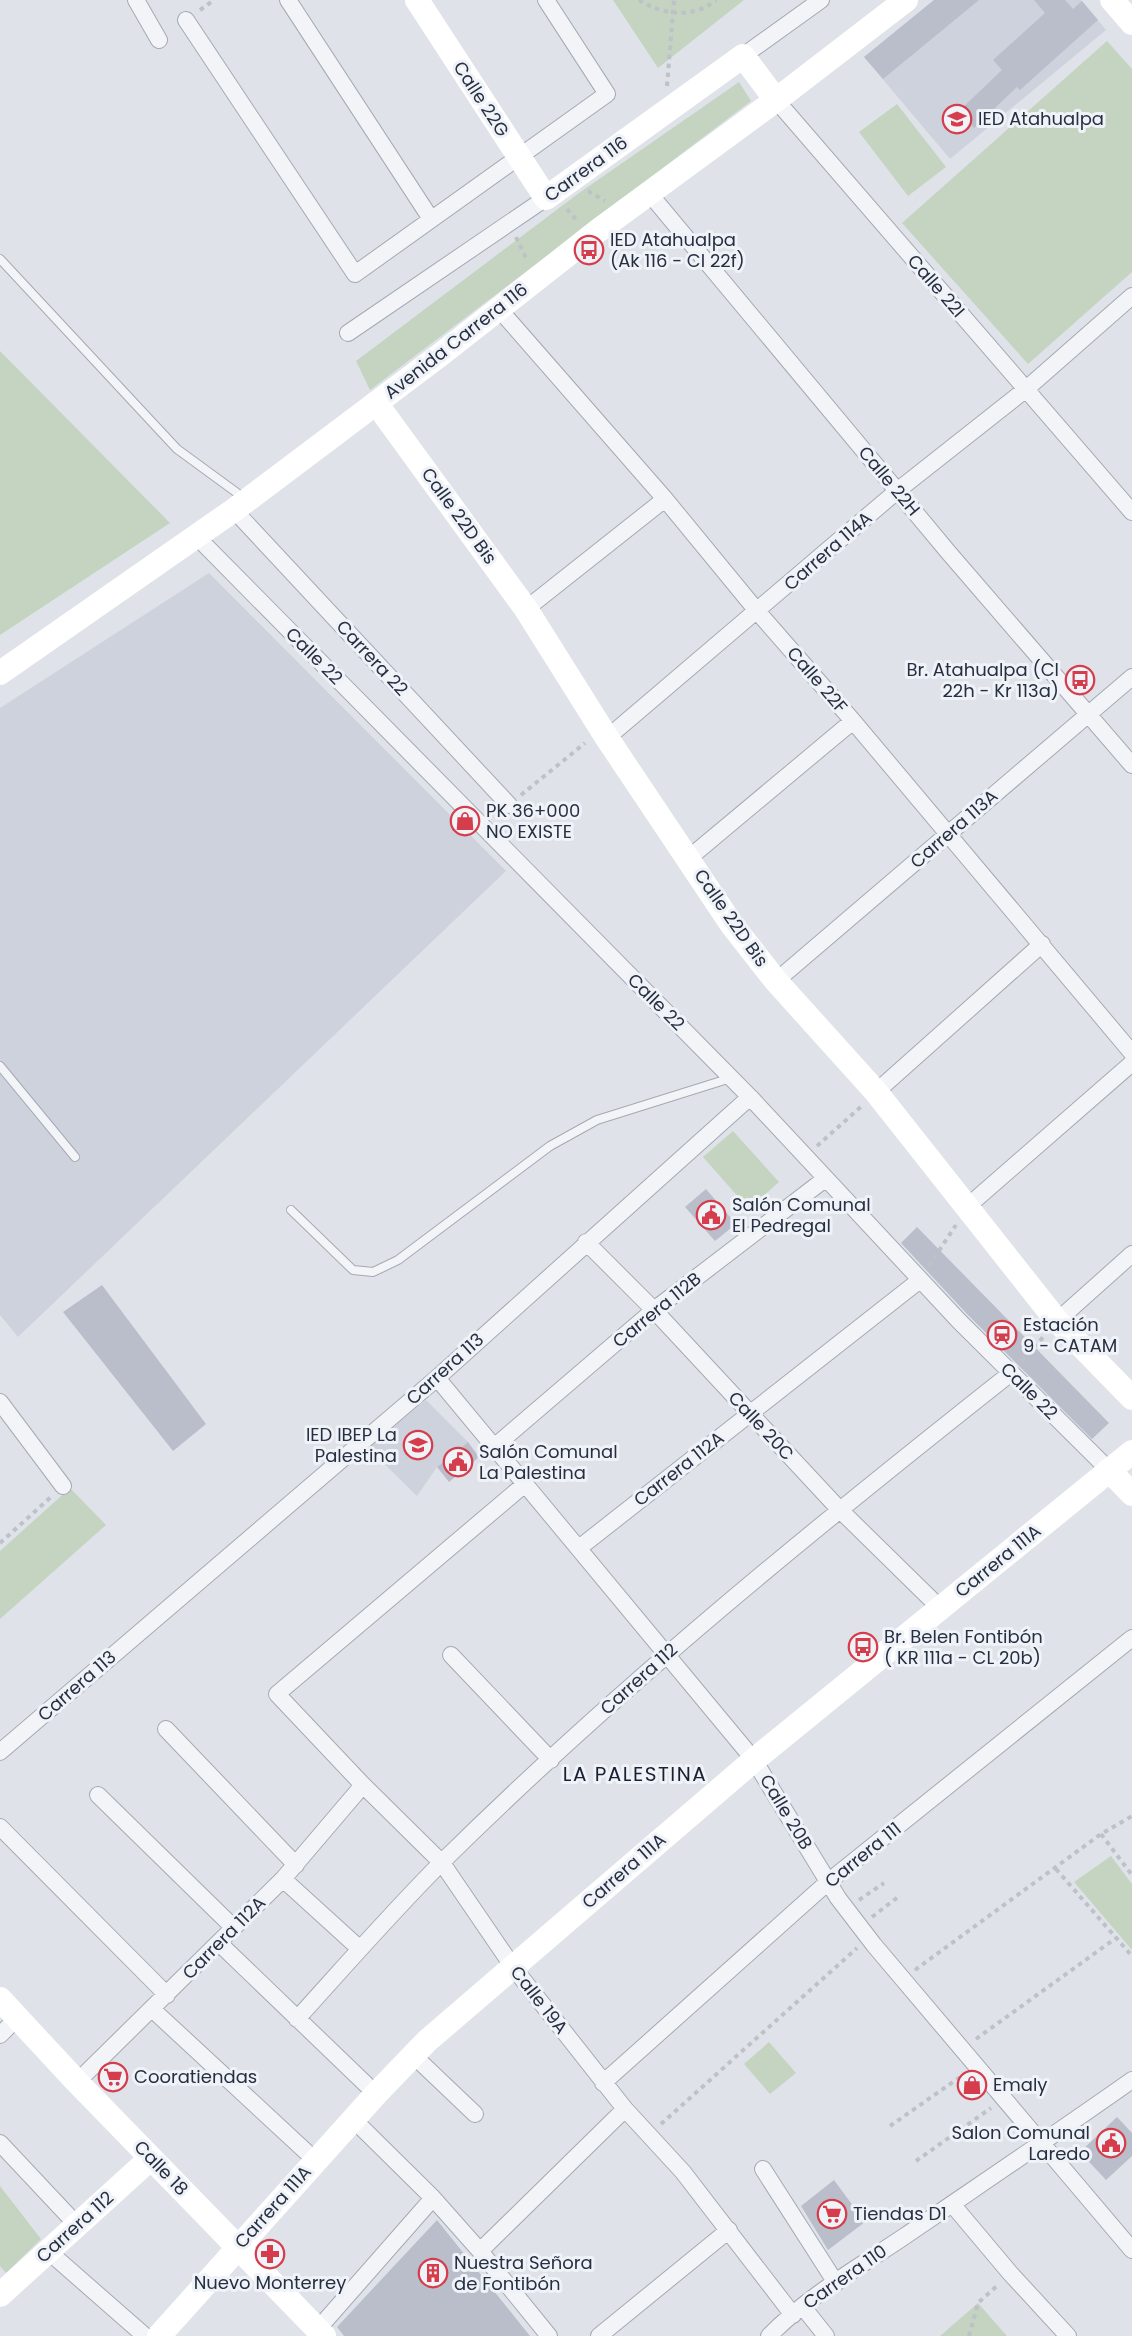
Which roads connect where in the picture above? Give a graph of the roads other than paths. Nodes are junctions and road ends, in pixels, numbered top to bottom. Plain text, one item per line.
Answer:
1 (135, 0) edge
2 (288, 0) edge
3 (417, 0) edge
4 (546, 0) edge
5 (821, 0) edge
6 (906, 0) edge
7 (1112, 0) edge
8 (186, 20) dead end
9 (1132, 23) edge
10 (159, 40) dead end
11 (743, 56) junction
12 (776, 100) junction
13 (519, 157) junction
14 (556, 190) junction
15 (649, 193) junction
16 (431, 219) junction
17 (0, 259) edge
18 (1132, 296) edge
19 (499, 309) junction
20 (348, 333) dead end
21 (1024, 390) junction
22 (376, 403) junction
23 (897, 491) junction
24 (1126, 491) edge
25 (665, 499) junction
26 (240, 505) junction
27 (1132, 512) edge
28 (197, 537) junction
29 (526, 609) junction
30 (757, 611) junction
31 (0, 673) edge
32 (1132, 677) edge
33 (1088, 715) junction
34 (853, 721) junction
35 (605, 734) junction
36 (1132, 765) edge
37 (509, 805) road end
38 (948, 834) junction
39 (689, 858) junction
40 (1042, 944) junction
41 (776, 981) junction
42 (1132, 1053) edge
43 (1132, 1063) edge
44 (0, 1066) edge
45 (731, 1078) junction
46 (876, 1092) junction
47 (750, 1097) junction
48 (75, 1157) dead end
49 (825, 1179) junction
50 (968, 1206) junction
51 (291, 1210) dead end
52 (586, 1242) junction
53 (1132, 1254) edge
54 (920, 1280) junction
55 (654, 1310) junction
56 (1057, 1321) junction
57 (1011, 1373) junction
58 (436, 1378) junction
59 (1132, 1398) edge
60 (0, 1402) edge
61 (750, 1413) junction
62 (494, 1447) junction
63 (1132, 1452) edge
64 (1109, 1470) junction
65 (525, 1484) junction
66 (63, 1486) road end
67 (1132, 1494) edge
68 (838, 1509) junction
69 (579, 1548) junction
70 (940, 1608) junction
71 (1132, 1638) edge
72 (666, 1654) junction
73 (451, 1655) dead end
74 (166, 1729) dead end
75 (0, 1752) edge
76 (551, 1760) junction
77 (754, 1760) junction
78 (363, 1785) junction
79 (98, 1795) dead end
80 (0, 1827) edge
81 (442, 1863) junction
82 (296, 1865) junction
83 (283, 1880) junction
84 (828, 1882) junction
85 (234, 1928) junction
86 (219, 1943) junction
87 (360, 1949) junction
88 (513, 1966) junction
89 (166, 1995) junction
90 (0, 1999) edge
91 (152, 2009) junction
92 (17, 2018) junction
93 (297, 2019) junction
94 (0, 2035) edge
95 (413, 2055) junction
96 (1132, 2080) edge
97 (77, 2082) junction
98 (603, 2083) junction
99 (376, 2094) junction
100 (625, 2109) junction
101 (475, 2114) dead end
102 (353, 2119) junction
103 (0, 2143) edge
104 (1042, 2144) junction
105 (151, 2158) junction
106 (315, 2160) junction
107 (763, 2169) dead end
108 (433, 2198) junction
109 (952, 2204) junction
110 (77, 2225) junction
111 (729, 2230) junction
112 (237, 2246) junction
113 (480, 2250) junction
114 (1132, 2250) edge
115 (48, 2251) junction
116 (836, 2283) junction
117 (0, 2295) edge
118 (798, 2311) junction
119 (321, 2332) edge
120 (145, 2336) edge
121 (159, 2336) edge
122 (549, 2336) edge
123 (599, 2336) edge
124 (769, 2336) edge
125 (826, 2336) edge
126 (1068, 2336) edge

1 - 10 street
2 - 16 street
3 - 13 street, Calle 22G
4 - 13 street
5 - 11 street, Carrera 116
6 - 12 street, Avenida Carrera 116
7 - 9 street
8 - 16 street
11 - 12 street, Calle 22I
11 - 14 street, Carrera 116
12 - 15 street, Avenida Carrera 116
12 - 21 street, Calle 22I
13 - 14 street, Calle 22G
13 - 16 street
14 - 20 street, Carrera 116
15 - 19 street, Avenida Carrera 116
15 - 23 street, Calle 22H
17 - 26 lane
18 - 21 street, Carrera 114A
19 - 22 street, Avenida Carrera 116
19 - 25 street, Calle 22F
21 - 23 street, Carrera 114A
21 - 24 street, Calle 22I
22 - 26 street, Avenida Carrera 116
22 - 29 street, Calle 22D Bis
23 - 30 street, Carrera 114A
23 - 33 street, Calle 22H
24 - 27 street, Calle 22I
25 - 29 street
25 - 30 street, Calle 22F
26 - 28 street, Avenida Carrera 116
26 - 37 street, Carrera 22
28 - 31 street, Avenida Carrera 116
28 - 45 street, Calle 22
29 - 35 street, Calle 22D Bis
30 - 34 street, Calle 22F
30 - 35 street, Carrera 114A
32 - 33 street, Carrera 113A
33 - 36 street, Calle 22H
33 - 38 street, Carrera 113A
34 - 38 street, Calle 22F
34 - 39 street
35 - 39 street, Calle 22D Bis
38 - 40 street, Calle 22F
38 - 41 street, Carrera 113A
39 - 41 street, Calle 22D Bis
40 - 42 street, Calle 22F
40 - 46 street
41 - 46 street, Calle 22D Bis
43 - 50 street
44 - 48 lane
45 - 47 street, Calle 22
45 - 51 lane
46 - 50 street, Calle 22D Bis
47 - 49 street, Calle 22
47 - 52 street, Carrera 113
49 - 54 street, Calle 22
49 - 55 street, Carrera 112B
50 - 56 street, Calle 22D Bis
52 - 55 street, Calle 20C
52 - 58 street, Carrera 113
53 - 56 street
54 - 57 street, Calle 22
54 - 61 street, Carrera 112A
55 - 61 street, Calle 20C
55 - 62 street, Carrera 112B
56 - 59 street, Calle 22D Bis
57 - 64 street, Calle 22
57 - 68 street, Carrera 112
58 - 62 street, Calle 20B
58 - 75 street, Carrera 113
60 - 66 street
61 - 68 street, Calle 20C
61 - 69 street, Carrera 112A
62 - 65 street, Calle 20B
63 - 64 street, Carrera 111A
64 - 67 street
64 - 70 street, Carrera 111A
65 - 69 street, Calle 20B
65 - 78 street, Calle 19A
68 - 70 street, Calle 20C
68 - 72 street, Carrera 112
69 - 72 street, Calle 20B
70 - 77 street, Carrera 111A
71 - 84 street, Carrera 111
72 - 76 street, Carrera 112
72 - 77 street, Calle 20B
73 - 76 street
74 - 82 street
76 - 81 street, Carrera 112
77 - 84 street, Calle 20B
77 - 88 street, Carrera 111A
78 - 81 street, Calle 19A
78 - 82 street, Carrera 112A
79 - 85 street
80 - 89 street
81 - 87 street, Carrera 112
81 - 88 street, Calle 19A
82 - 83 street, Carrera 112A
83 - 85 street, Carrera 112A
83 - 87 street
84 - 98 street, Carrera 111
84 - 104 street, Calle 20B
85 - 86 street, Carrera 112A
86 - 89 street, Carrera 112A
86 - 93 street
87 - 93 street, Carrera 112
88 - 95 street, Carrera 111A
88 - 98 street, Calle 19A
89 - 91 street, Carrera 112A
90 - 92 street, Calle 18
91 - 97 street, Carrera 112A
91 - 106 street
92 - 94 street
92 - 97 street, Calle 18
93 - 99 street
95 - 99 street, Carrera 111A
95 - 101 street
96 - 104 street, Carrera 110
97 - 105 street, Calle 18
98 - 100 street, Calle 19A
99 - 102 street, Carrera 111A
100 - 111 street, Calle 19A
100 - 113 street
102 - 106 street, Carrera 111A
102 - 108 street
103 - 110 street
104 - 109 street, Carrera 110
104 - 114 street, Calle 20B
105 - 110 street, Carrera 112
105 - 112 street, Calle 18
106 - 112 street, Carrera 111A
107 - 116 street
108 - 113 street
108 - 119 street
109 - 116 street, Carrera 110
109 - 126 street
110 - 115 street, Carrera 112
111 - 118 street, Calle 19A
111 - 123 street
112 - 119 street, Calle 18
112 - 121 street, Carrera 111A
113 - 122 street
115 - 117 street, Carrera 112
115 - 120 street
116 - 118 street, Carrera 110
118 - 124 street, Carrera 110
118 - 125 street, Calle 19A

